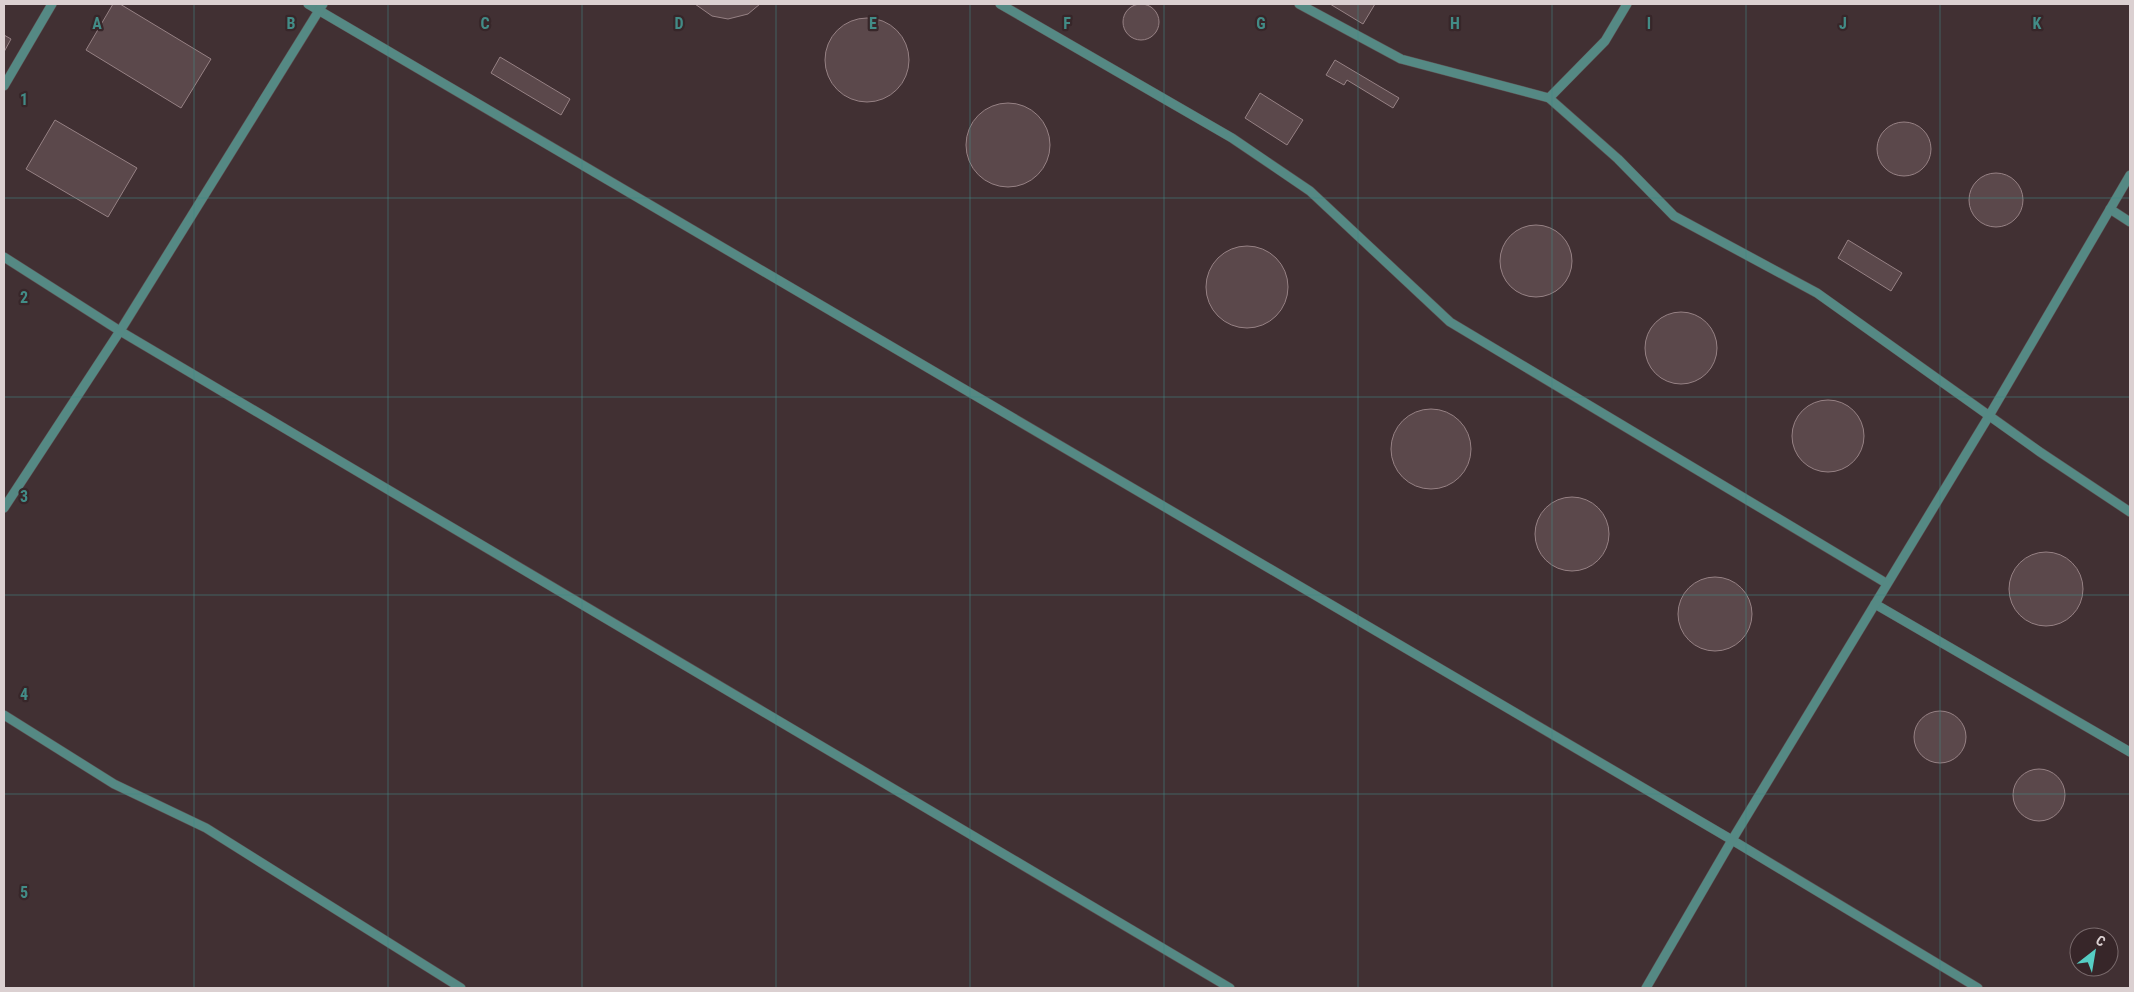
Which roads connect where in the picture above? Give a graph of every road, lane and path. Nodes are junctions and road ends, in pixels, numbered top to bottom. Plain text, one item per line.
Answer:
1 (52, 4) edge
2 (308, 4) edge
3 (1000, 4) edge
4 (1299, 4) edge
5 (1628, 4) edge
6 (321, 7) edge
7 (4, 86) edge
8 (1549, 98) junction
9 (2130, 175) edge
10 (2110, 209) junction
11 (2130, 222) edge
12 (4, 258) edge
13 (120, 332) junction
14 (1988, 416) junction
15 (4, 508) edge
16 (2130, 512) edge
17 (1886, 583) junction
18 (1875, 604) junction
19 (4, 715) edge
20 (2130, 752) edge
21 (1732, 840) junction
22 (461, 988) edge
23 (1230, 988) edge
24 (1646, 988) edge
25 (1978, 988) edge

1 - 7 lane
2 - 6 lane
3 - 17 lane
4 - 8 lane
5 - 8 lane
6 - 13 lane
6 - 21 lane
8 - 14 lane
9 - 10 lane
10 - 11 lane
10 - 14 lane
12 - 13 lane
13 - 15 lane
13 - 23 lane
14 - 16 lane
14 - 17 lane
17 - 18 lane
18 - 20 lane
18 - 21 lane
19 - 22 lane
21 - 24 lane
21 - 25 lane

